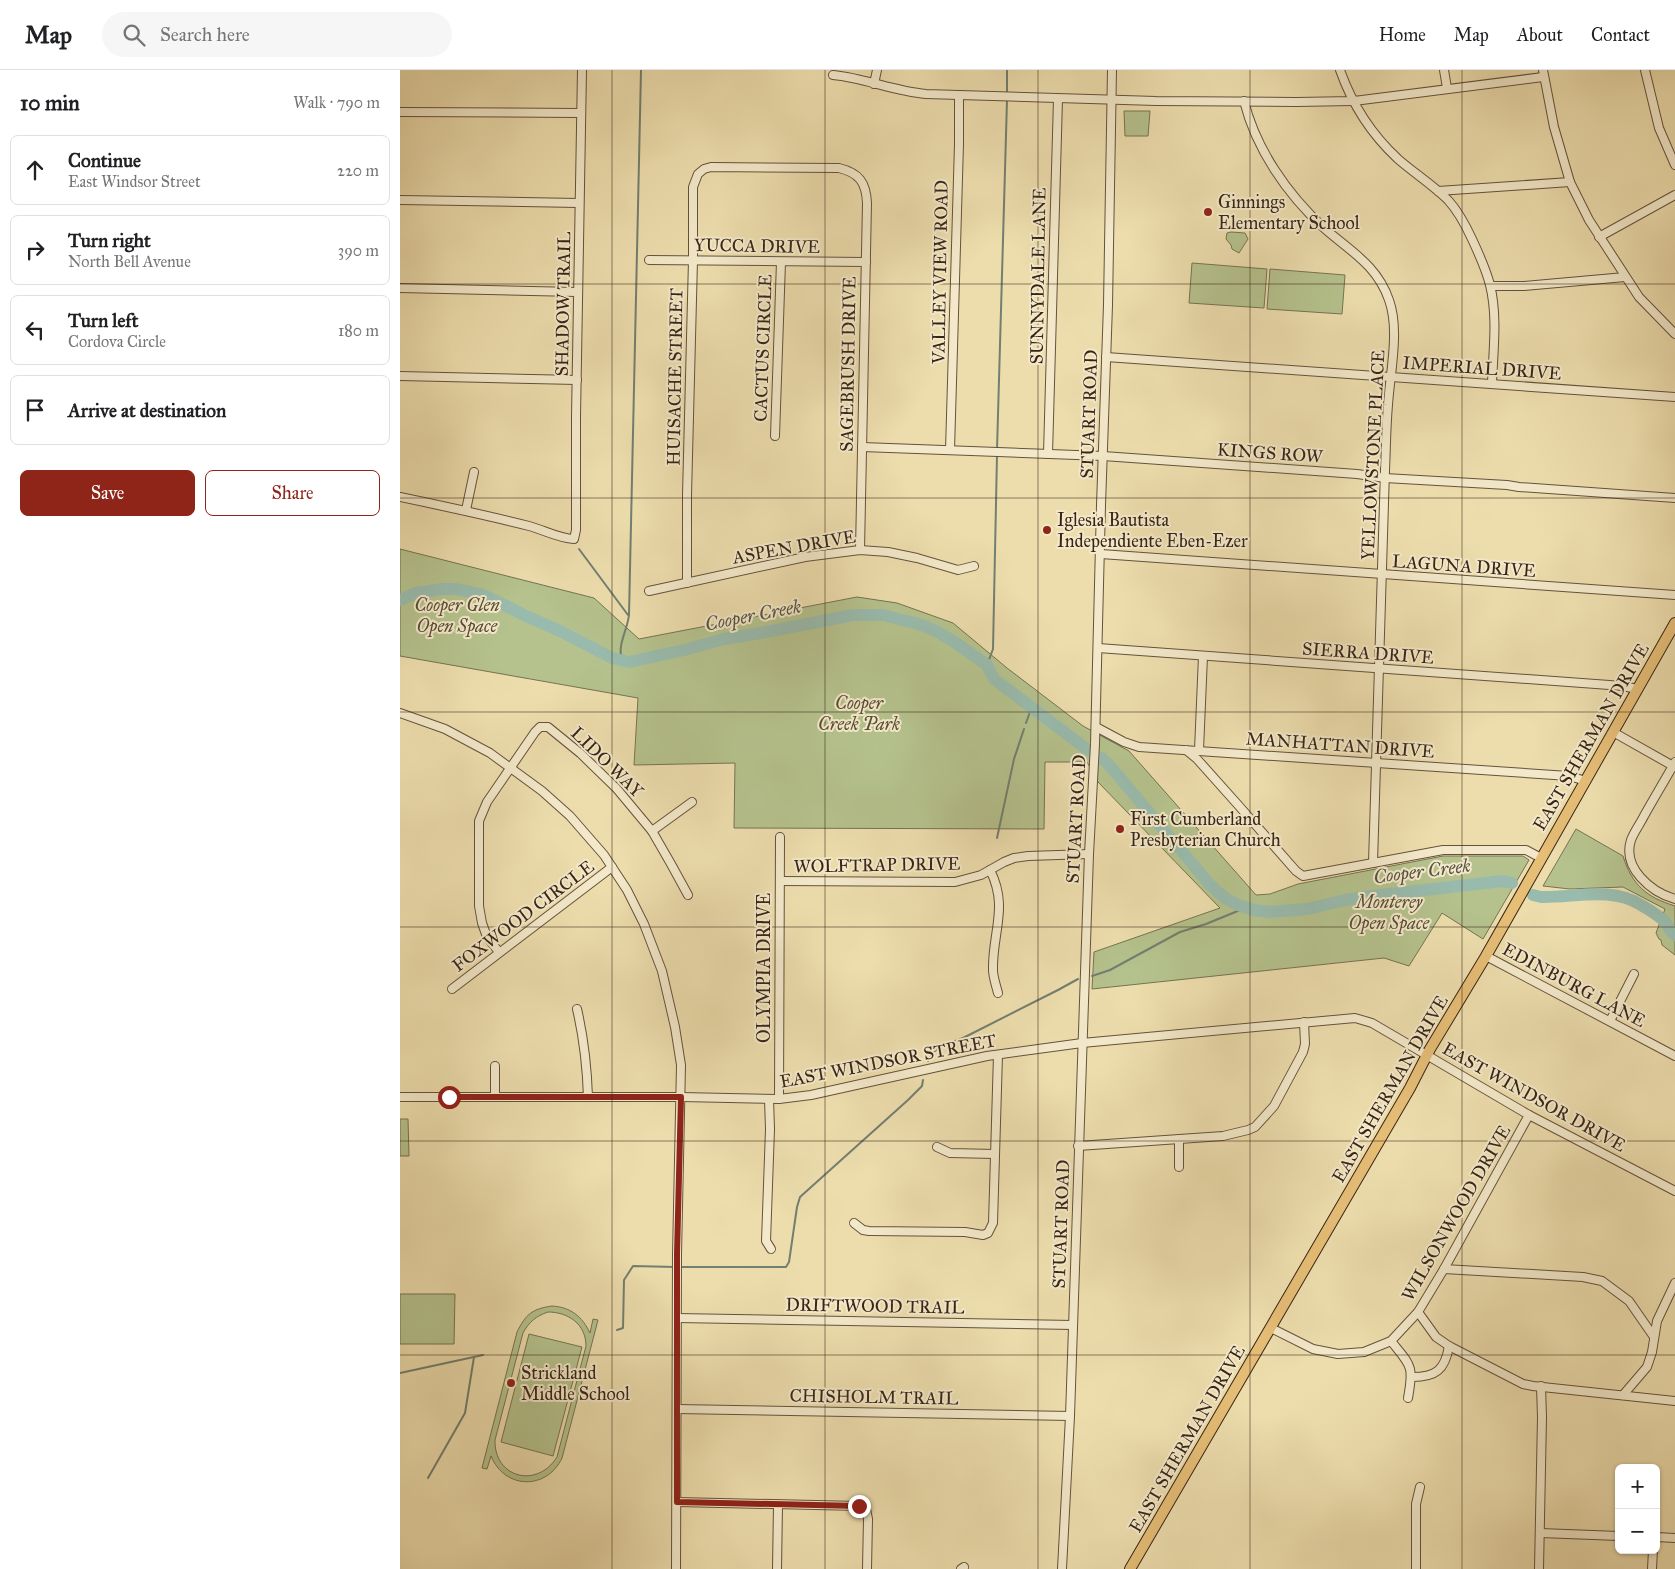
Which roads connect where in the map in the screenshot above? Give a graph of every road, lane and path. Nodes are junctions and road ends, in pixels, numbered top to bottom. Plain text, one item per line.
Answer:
1 (582, 70) edge
2 (877, 70) edge
3 (1112, 70) edge
4 (1340, 70) edge
5 (1444, 70) edge
6 (1644, 70) edge
7 (1543, 73) edge
8 (833, 74) dead end
9 (874, 84) junction
10 (1447, 88) junction
11 (959, 95) junction
12 (1058, 98) junction
13 (1112, 100) junction
14 (1244, 101) junction
15 (1354, 101) junction
16 (400, 112) edge
17 (581, 113) junction
18 (1675, 165) edge
19 (698, 174) joint
20 (1570, 182) junction
21 (1438, 191) junction
22 (1675, 195) edge
23 (400, 200) edge
24 (579, 202) junction
25 (1599, 237) junction
26 (648, 260) dead end
27 (693, 260) junction
28 (781, 262) junction
29 (866, 262) junction
30 (1625, 277) junction
31 (1491, 286) junction
32 (400, 288) edge
33 (578, 292) junction
34 (1675, 334) edge
35 (1106, 357) junction
36 (400, 376) edge
37 (1391, 376) junction
38 (576, 380) junction
39 (1492, 384) junction
40 (1675, 397) edge
41 (775, 436) dead end
42 (862, 447) junction
43 (950, 450) junction
44 (1048, 454) junction
45 (1103, 456) junction
46 (474, 472) dead end
47 (1385, 478) junction
48 (400, 497) edge
49 (1675, 498) edge
50 (466, 510) junction
51 (860, 550) junction
52 (1101, 554) junction
53 (974, 566) dead end
54 (1382, 575) junction
55 (687, 583) junction
56 (648, 591) dead end
57 (1675, 595) edge
58 (1675, 623) edge
59 (1098, 648) junction
60 (1202, 656) junction
61 (1379, 669) junction
62 (1636, 689) junction
63 (400, 713) edge
64 (1096, 727) junction
65 (1612, 732) junction
66 (1186, 750) junction
67 (1199, 750) junction
68 (1376, 762) junction
69 (1674, 765) edge
70 (511, 767) junction
71 (1586, 781) junction
72 (692, 802) dead end
73 (652, 831) junction
74 (780, 837) dead end
75 (1089, 854) junction
76 (1541, 858) junction
77 (1373, 863) junction
78 (612, 866) junction
79 (990, 870) junction
80 (780, 881) junction
81 (688, 894) dead end
82 (1675, 899) edge
83 (499, 952) junction
84 (1486, 956) junction
85 (1634, 974) dead end
86 (452, 989) dead end
87 (998, 993) dead end
88 (578, 1009) dead end
89 (1610, 1021) junction
90 (1304, 1022) junction
91 (1082, 1043) junction
92 (998, 1055) junction
93 (1427, 1055) junction
94 (1675, 1056) edge
95 (495, 1066) dead end
96 (400, 1097) edge
97 (495, 1097) junction
98 (588, 1097) junction
99 (681, 1097) junction
100 (769, 1099) junction
101 (778, 1099) junction
102 (1529, 1115) junction
103 (1178, 1140) junction
104 (1078, 1146) junction
105 (937, 1148) dead end
106 (995, 1154) junction
107 (1179, 1167) dead end
108 (1675, 1191) edge
109 (854, 1224) dead end
110 (771, 1249) dead end
111 (1444, 1269) junction
112 (1675, 1283) edge
113 (1418, 1312) junction
114 (677, 1318) junction
115 (1073, 1325) junction
116 (1271, 1328) junction
117 (1654, 1337) junction
118 (1391, 1341) junction
119 (1449, 1346) junction
120 (1412, 1377) junction
121 (1542, 1386) junction
122 (1623, 1396) junction
123 (1408, 1398) dead end
124 (1675, 1401) edge
125 (677, 1409) junction
126 (1070, 1416) junction
127 (1420, 1487) dead end
128 (677, 1502) junction
129 (778, 1505) junction
130 (1540, 1532) junction
131 (1615, 1536) edge
132 (1660, 1537) edge
133 (1675, 1538) edge
134 (1653, 1554) edge
135 (676, 1569) edge
136 (777, 1569) edge
137 (867, 1569) edge
138 (1062, 1569) edge
139 (1130, 1569) edge
140 (1416, 1569) edge
141 (1539, 1569) edge
142 (1652, 1569) edge

1 - 17 street, SHADOW TRAIL
2 - 9 street
3 - 13 street, STUART ROAD
4 - 15 street
5 - 10 street
6 - 18 street
7 - 10 street
7 - 20 street
8 - 9 street
9 - 11 street
10 - 15 street
11 - 12 street
11 - 43 street, VALLEY VIEW ROAD
12 - 13 street
12 - 44 street, SUNNYDALE LANE
13 - 14 street
13 - 35 street, STUART ROAD
14 - 15 street
14 - 37 street, YELLOWSTONE PLACE
15 - 21 street
16 - 17 street
17 - 24 street, SHADOW TRAIL
19 - 27 street, HUISACHE STREET
19 - 29 street, SAGEBRUSH DRIVE
20 - 21 street
20 - 25 street
21 - 31 street
22 - 25 street
23 - 24 street
24 - 33 street, SHADOW TRAIL
25 - 30 street
26 - 27 street, YUCCA DRIVE
27 - 28 street, YUCCA DRIVE
27 - 55 street, HUISACHE STREET
28 - 29 street, YUCCA DRIVE
28 - 41 street, CACTUS CIRCLE
29 - 42 street, SAGEBRUSH DRIVE
30 - 31 street
30 - 34 street
31 - 39 street
32 - 33 street
33 - 38 street, SHADOW TRAIL
35 - 37 street, IMPERIAL DRIVE
35 - 45 street, STUART ROAD
36 - 38 street
37 - 39 street, IMPERIAL DRIVE
37 - 47 street, YELLOWSTONE PLACE
38 - 50 street, SHADOW TRAIL
39 - 40 street, IMPERIAL DRIVE
42 - 43 street, KINGS ROW
42 - 51 street, SAGEBRUSH DRIVE
43 - 44 street, KINGS ROW
44 - 45 street, KINGS ROW
45 - 47 street, KINGS ROW
45 - 52 street, STUART ROAD
46 - 50 street
47 - 49 street, KINGS ROW
47 - 54 street, YELLOWSTONE PLACE
48 - 50 street
51 - 53 street, ASPEN DRIVE
51 - 55 street, ASPEN DRIVE
52 - 54 street, LAGUNA DRIVE
52 - 59 street, STUART ROAD
54 - 57 street, LAGUNA DRIVE
54 - 61 street, YELLOWSTONE PLACE
55 - 56 street, ASPEN DRIVE
58 - 62 main road, EAST SHERMAN DRIVE
59 - 60 street, SIERRA DRIVE
59 - 64 street, STUART ROAD
60 - 61 street, SIERRA DRIVE
60 - 67 street
61 - 62 street, SIERRA DRIVE
61 - 68 street, YELLOWSTONE PLACE
62 - 65 main road, EAST SHERMAN DRIVE
63 - 70 street
64 - 66 street, MANHATTAN DRIVE
64 - 75 street, STUART ROAD
65 - 69 street
65 - 71 main road, EAST SHERMAN DRIVE
66 - 67 street, MANHATTAN DRIVE
66 - 77 street
67 - 68 street, MANHATTAN DRIVE
68 - 71 street, MANHATTAN DRIVE
68 - 77 street, YELLOWSTONE PLACE
69 - 82 street
70 - 73 street, LIDO WAY
70 - 78 street
70 - 83 street
71 - 76 main road, EAST SHERMAN DRIVE
72 - 73 street
73 - 81 street, LIDO WAY
74 - 80 street, OLYMPIA DRIVE
75 - 79 street, WOLFTRAP DRIVE
75 - 91 street, STUART ROAD
76 - 77 street
76 - 84 main road, EAST SHERMAN DRIVE
78 - 83 street, FOXWOOD CIRCLE
78 - 99 street
79 - 80 street, WOLFTRAP DRIVE
79 - 87 street
80 - 101 street, OLYMPIA DRIVE
83 - 86 street, FOXWOOD CIRCLE
84 - 89 street, EDINBURG LANE
84 - 93 main road, EAST SHERMAN DRIVE
85 - 89 street
88 - 98 street
89 - 94 street, EDINBURG LANE
90 - 91 street, EAST WINDSOR DRIVE
90 - 93 street, EAST WINDSOR DRIVE
90 - 103 street
91 - 92 street, EAST WINDSOR STREET
91 - 104 street, STUART ROAD
92 - 101 street, EAST WINDSOR STREET
92 - 106 street
93 - 102 street, EAST WINDSOR DRIVE
93 - 116 main road, EAST SHERMAN DRIVE
95 - 97 street
96 - 97 street, EAST WINDSOR STREET
97 - 98 street, EAST WINDSOR STREET
98 - 99 street, EAST WINDSOR STREET
99 - 100 street, EAST WINDSOR STREET
99 - 114 street
100 - 101 street, EAST WINDSOR STREET
100 - 110 street
102 - 108 street, EAST WINDSOR DRIVE
102 - 111 street, WILSONWOOD DRIVE
103 - 104 street
103 - 107 street
104 - 115 street, STUART ROAD
105 - 106 street
106 - 109 street
111 - 113 street, WILSONWOOD DRIVE
111 - 117 street
112 - 117 street
113 - 118 street, WILSONWOOD DRIVE
113 - 119 street
114 - 115 street, DRIFTWOOD TRAIL
114 - 125 street
115 - 126 street, STUART ROAD
116 - 118 street, WILSONWOOD DRIVE
116 - 139 main road, EAST SHERMAN DRIVE
117 - 122 street
118 - 120 street
119 - 120 street
119 - 121 street
120 - 123 street
121 - 122 street
121 - 130 street
122 - 124 street
125 - 126 street, CHISHOLM TRAIL
125 - 128 street
126 - 138 street, STUART ROAD
127 - 140 street
128 - 129 street
128 - 135 street
129 - 136 street
129 - 137 street
130 - 131 street
130 - 141 street
132 - 133 street
134 - 142 street

